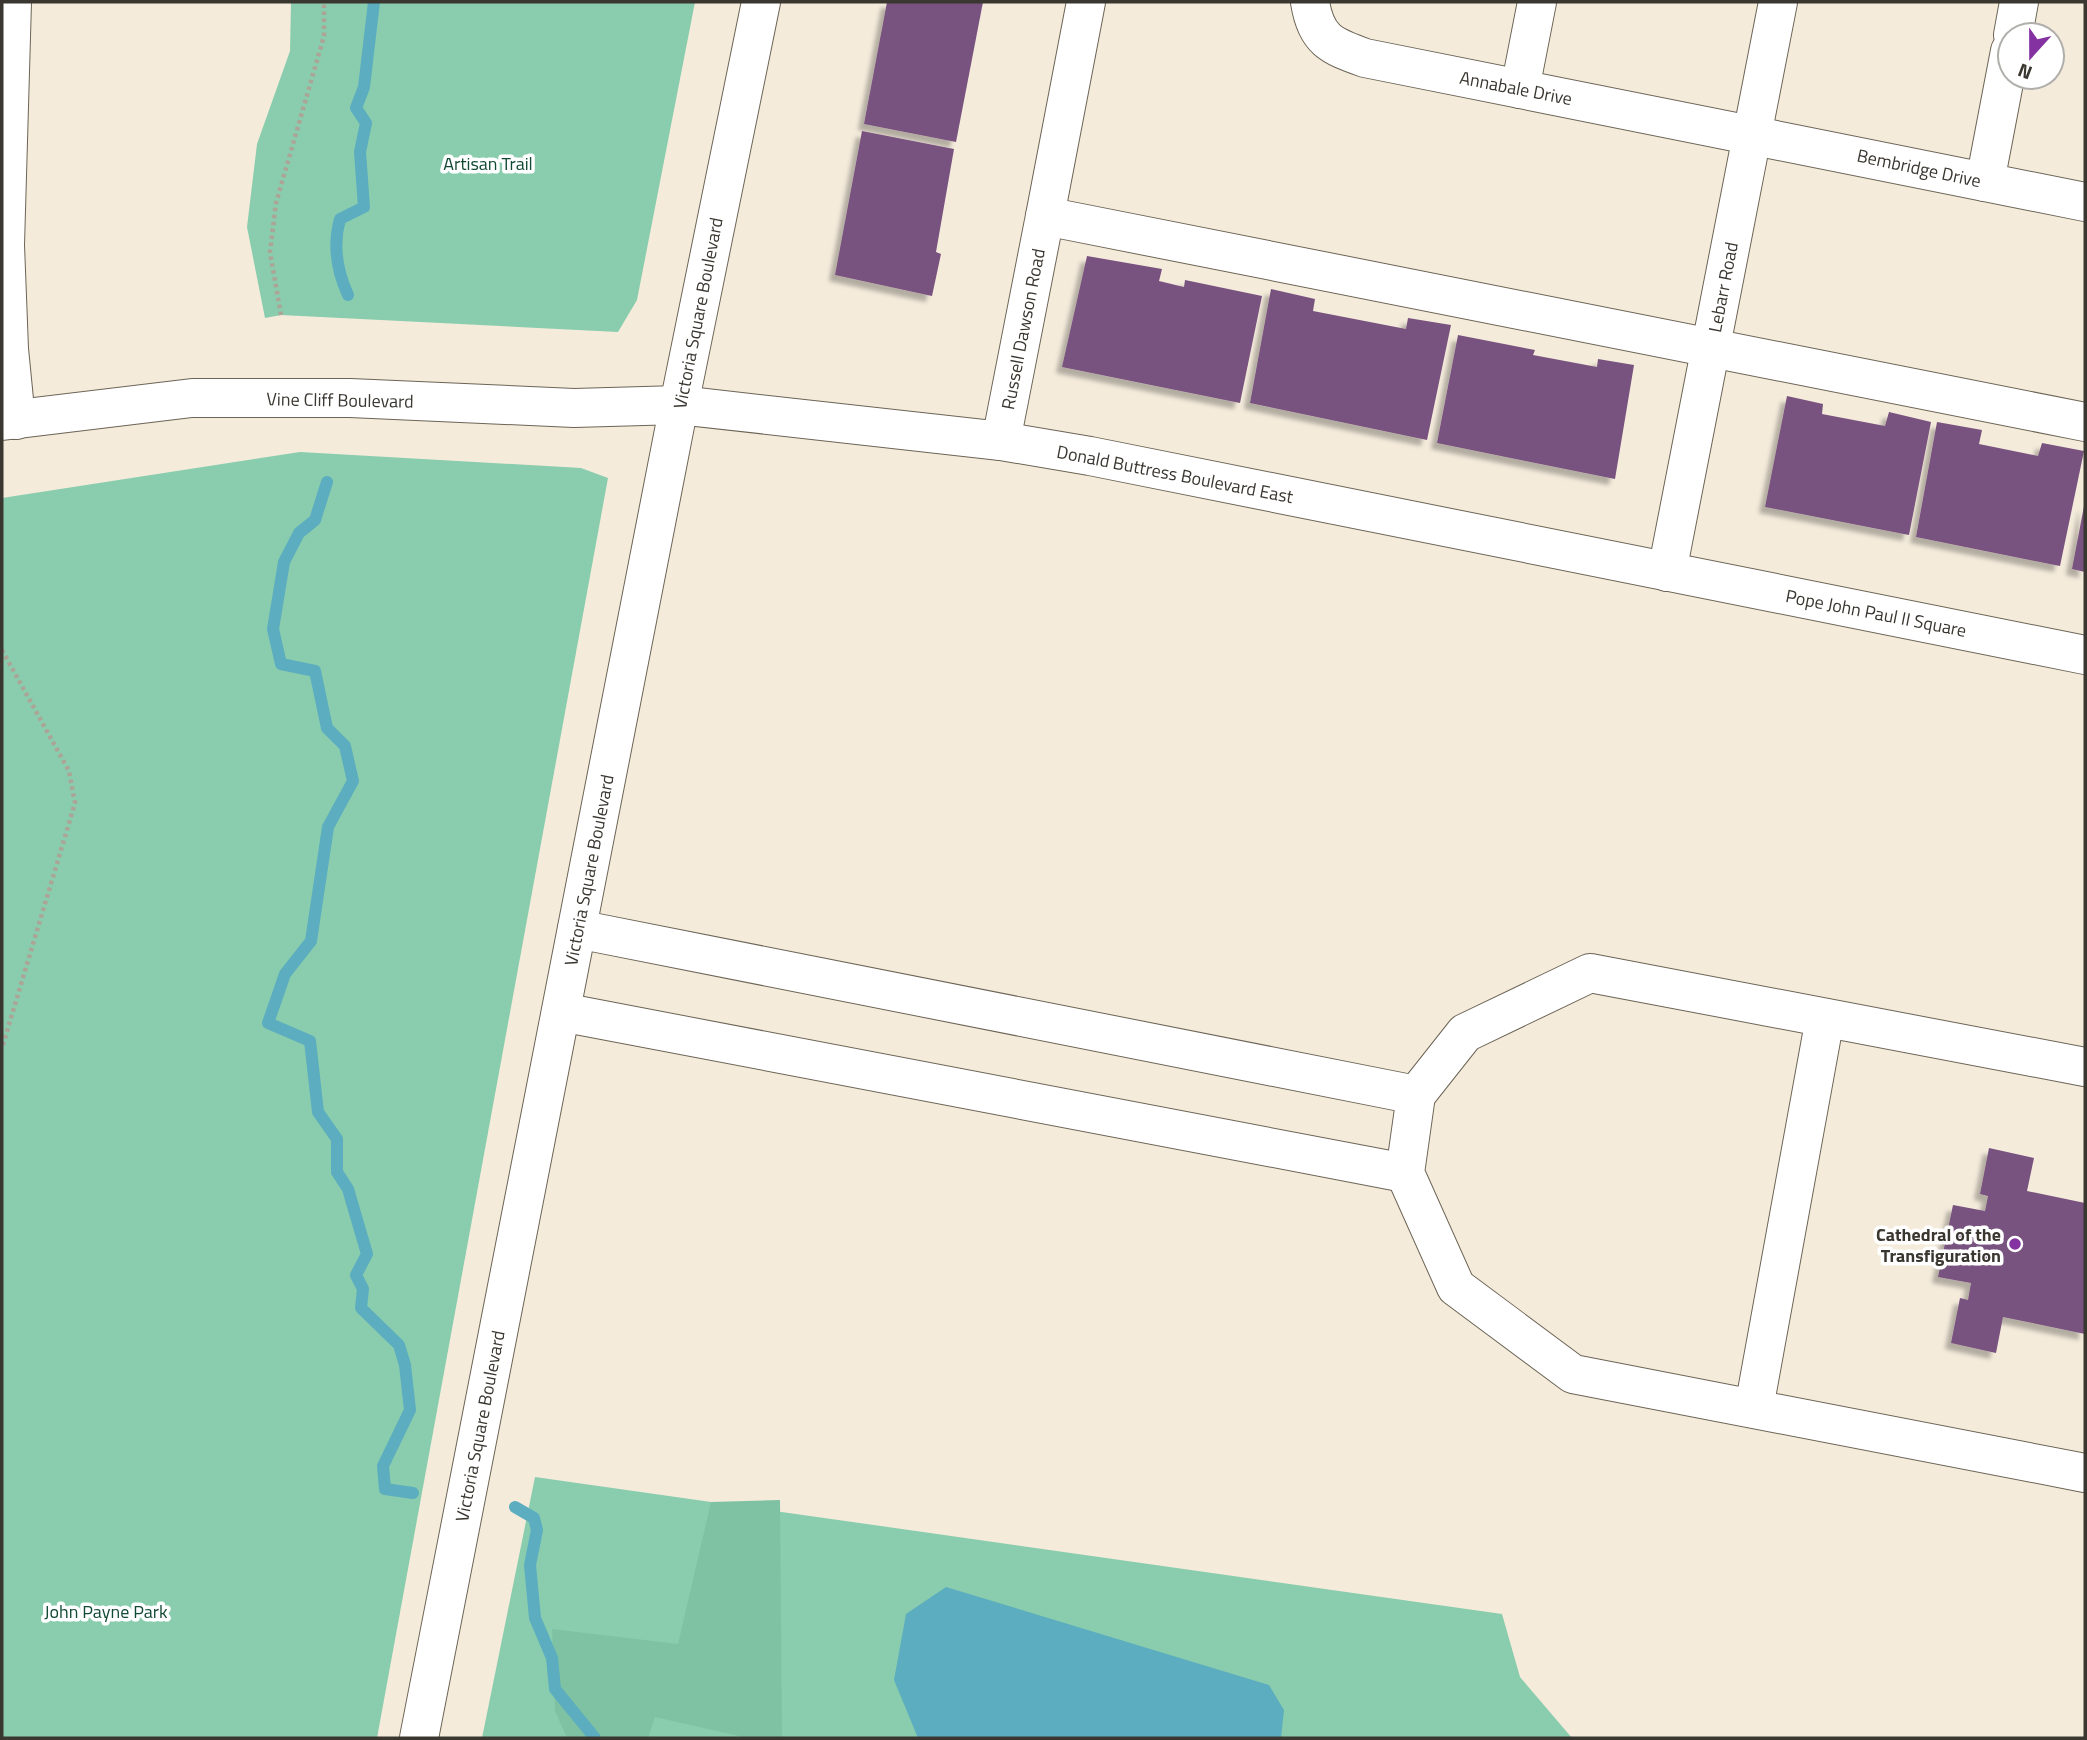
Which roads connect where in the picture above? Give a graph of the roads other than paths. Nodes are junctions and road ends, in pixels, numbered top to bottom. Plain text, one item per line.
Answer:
1 (761, 2) edge
2 (1086, 2) edge
3 (1310, 2) edge
4 (1536, 2) edge
5 (1778, 2) edge
6 (2020, 2) edge
7 (2016, 21) edge
8 (8, 24) edge
9 (1520, 89) junction
10 (2002, 91) edge
11 (1752, 134) junction
12 (1985, 182) junction
13 (2085, 202) edge
14 (1045, 216) junction
15 (1711, 350) junction
16 (679, 405) junction
17 (9, 420) edge
18 (2085, 422) edge
19 (1001, 441) junction
20 (1667, 572) junction
21 (2085, 655) edge
22 (577, 929) junction
23 (561, 1012) junction
24 (1825, 1018) junction
25 (2085, 1067) edge
26 (1416, 1095) junction
27 (1405, 1173) junction
28 (1754, 1408) junction
29 (2085, 1473) edge
30 (419, 1738) edge

1 - 16 street, Victoria Square Boulevard
2 - 14 street, Russell Dawson Road
3 - 9 street, Annabale Drive
4 - 9 street
5 - 11 street, Lebarr Road
6 - 7 street
8 - 17 street
9 - 11 street, Annabale Drive
10 - 12 street
11 - 12 street, Bembridge Drive
11 - 15 street, Lebarr Road
12 - 13 street, Bembridge Drive
14 - 15 street
14 - 19 street, Russell Dawson Road
15 - 18 street
15 - 20 street, Lebarr Road
16 - 17 street, Vine Cliff Boulevard
16 - 19 street, Donald Buttress Boulevard East
16 - 22 street, Victoria Square Boulevard
19 - 20 street, Donald Buttress Boulevard East
20 - 21 street, Pope John Paul II Square
22 - 23 street, Victoria Square Boulevard
22 - 26 street
23 - 27 street
23 - 30 street, Victoria Square Boulevard
24 - 25 street
24 - 26 street
24 - 28 street
26 - 27 street
27 - 28 street
28 - 29 street

